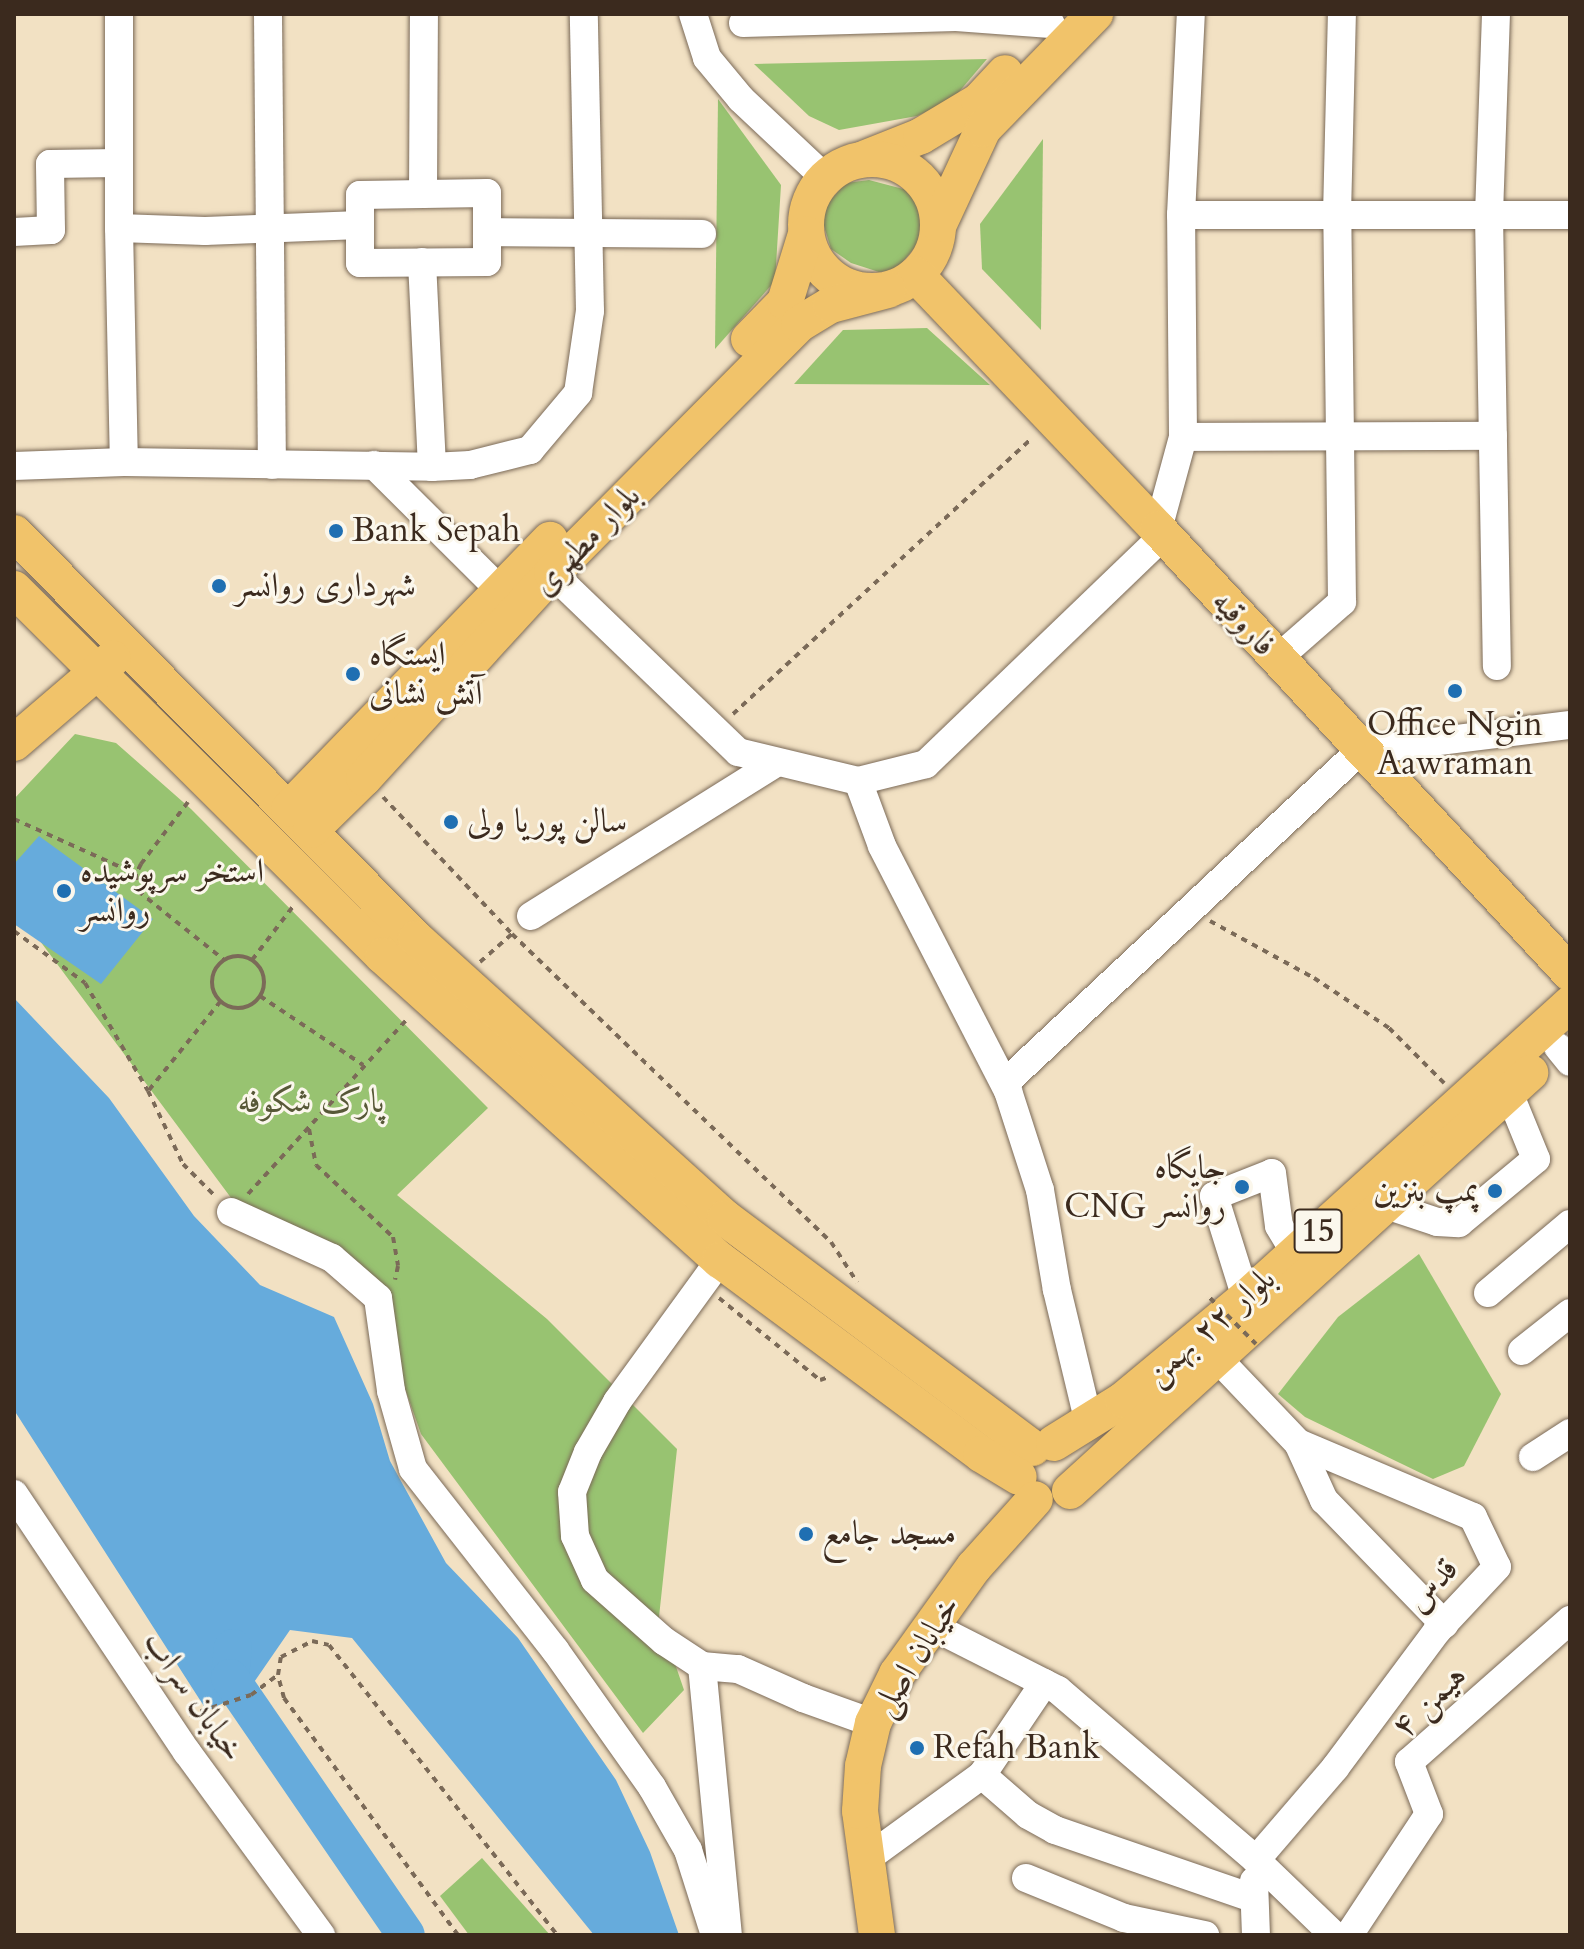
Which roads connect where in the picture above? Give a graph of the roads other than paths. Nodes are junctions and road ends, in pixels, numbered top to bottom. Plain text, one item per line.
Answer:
1 (119, 14) edge
2 (268, 14) edge
3 (424, 14) edge
4 (584, 14) edge
5 (693, 14) edge
6 (1095, 14) edge
7 (1191, 14) edge
8 (1342, 14) edge
9 (1496, 14) edge
10 (956, 16) edge
11 (806, 18) edge
12 (1056, 19) edge
13 (743, 23) dead end
14 (866, 158) junction
15 (119, 163) junction
16 (825, 178) junction
17 (423, 194) junction
18 (1181, 215) junction
19 (1337, 215) junction
20 (1489, 215) junction
21 (1570, 215) edge
22 (939, 224) junction
23 (360, 225) junction
24 (119, 228) junction
25 (268, 230) junction
26 (589, 231) junction
27 (14, 232) edge
28 (487, 232) junction
29 (702, 234) dead end
30 (806, 234) junction
31 (422, 262) junction
32 (902, 282) junction
33 (1340, 436) junction
34 (1493, 436) junction
35 (1183, 437) junction
36 (124, 462) junction
37 (272, 465) junction
38 (374, 465) junction
39 (14, 466) edge
40 (432, 467) junction
41 (1161, 532) junction
42 (14, 533) edge
43 (552, 573) junction
44 (14, 589) edge
45 (501, 591) junction
46 (127, 645) junction
47 (1278, 658) junction
48 (1497, 666) dead end
49 (97, 673) junction
50 (1570, 725) edge
51 (14, 743) edge
52 (1360, 751) junction
53 (776, 763) junction
54 (858, 781) junction
55 (300, 820) junction
56 (521, 925) road end
57 (1570, 973) edge
58 (460, 995) junction
59 (1570, 1004) edge
60 (1566, 1048) edge
61 (1005, 1083) junction
62 (1509, 1093) junction
63 (1386, 1205) junction
64 (231, 1212) road end
65 (1570, 1224) edge
66 (1295, 1253) junction
67 (720, 1260) junction
68 (1488, 1293) dead end
69 (1246, 1298) junction
70 (1570, 1313) edge
71 (1522, 1351) dead end
72 (1218, 1359) junction
73 (1089, 1423) junction
74 (1570, 1433) edge
75 (1298, 1443) junction
76 (1533, 1457) dead end
77 (1042, 1472) junction
78 (14, 1494) edge
79 (1570, 1620) edge
80 (1444, 1624) junction
81 (932, 1626) junction
82 (702, 1666) junction
83 (1044, 1683) junction
84 (873, 1723) junction
85 (982, 1775) junction
86 (865, 1860) junction
87 (1256, 1860) junction
88 (1026, 1878) dead end
89 (1252, 1898) junction
90 (321, 1935) edge
91 (715, 1935) edge
92 (728, 1935) edge
93 (877, 1935) edge
94 (1205, 1935) edge
95 (1256, 1935) edge
96 (1334, 1935) edge
97 (1349, 1935) edge

1 - 15 street
2 - 25 street
3 - 17 street
4 - 26 street
5 - 16 street
6 - 22 main road
7 - 18 street
8 - 19 street
9 - 20 street
10 - 11 street
10 - 12 street
11 - 13 street
12 - 14 main road
14 - 16 main road
14 - 22 main road
15 - 24 street
15 - 27 street
16 - 30 main road
17 - 23 street
17 - 28 street
18 - 19 street
18 - 35 street
19 - 20 street
19 - 33 street
20 - 21 street
20 - 34 street
22 - 32 main road
23 - 25 street
23 - 31 street
24 - 25 street
24 - 36 street
25 - 37 street
26 - 28 street
26 - 29 street
26 - 40 street
28 - 31 street
30 - 32 main road
30 - 45 main road, بلوار مطهری
31 - 40 street
32 - 41 main road, فاروقیه
32 - 43 main road, بلوار مطهری
33 - 34 street
33 - 35 street
33 - 47 street
34 - 48 street
35 - 41 street
36 - 37 street
36 - 39 street
37 - 38 street
38 - 40 street
38 - 45 street
41 - 47 main road, فاروقیه
41 - 54 street
42 - 46 main road
43 - 53 street
43 - 55 main road, بلوار مطهری
44 - 49 main road
45 - 55 main road, بلوار مطهری
46 - 49 main road
46 - 55 main road
47 - 52 main road, فاروقیه
49 - 51 main road
49 - 58 main road
50 - 52 street
52 - 57 main road, فاروقیه
52 - 61 street
53 - 54 street
53 - 56 street
54 - 61 street
55 - 58 main road
58 - 67 main road
58 - 77 main road
59 - 66 main road, بلوار ۲۲ بهمن / 15
60 - 62 main road, بلوار ۲۲ بهمن / 15
61 - 73 street
62 - 63 main road, بلوار ۲۲ بهمن / 15
62 - 63 street
63 - 72 main road, بلوار ۲۲ بهمن / 15
64 - 91 street
65 - 68 street
66 - 69 main road, بلوار ۲۲ بهمن / 15
66 - 69 street
67 - 77 main road
67 - 82 street
69 - 73 main road, بلوار ۲۲ بهمن / 15
70 - 71 street
72 - 75 street, قدس
72 - 77 main road, بلوار ۲۲ بهمن / 15
73 - 77 main road, بلوار ۲۲ بهمن / 15
74 - 76 street
75 - 80 street
75 - 80 street, قدس
77 - 81 main road, خیابان اصلی / 15
78 - 90 street, خیابان سراب
79 - 97 street, هیمن ۴
80 - 87 street, قدس
81 - 83 street
81 - 84 main road, خیابان اصلی / 15
82 - 84 street
82 - 92 street
83 - 85 street
83 - 87 street
84 - 86 main road, خیابان اصلی / 15
85 - 86 street
85 - 89 street
86 - 93 main road, خیابان اصلی / 15
87 - 89 street
87 - 96 street
88 - 94 street
89 - 95 street

